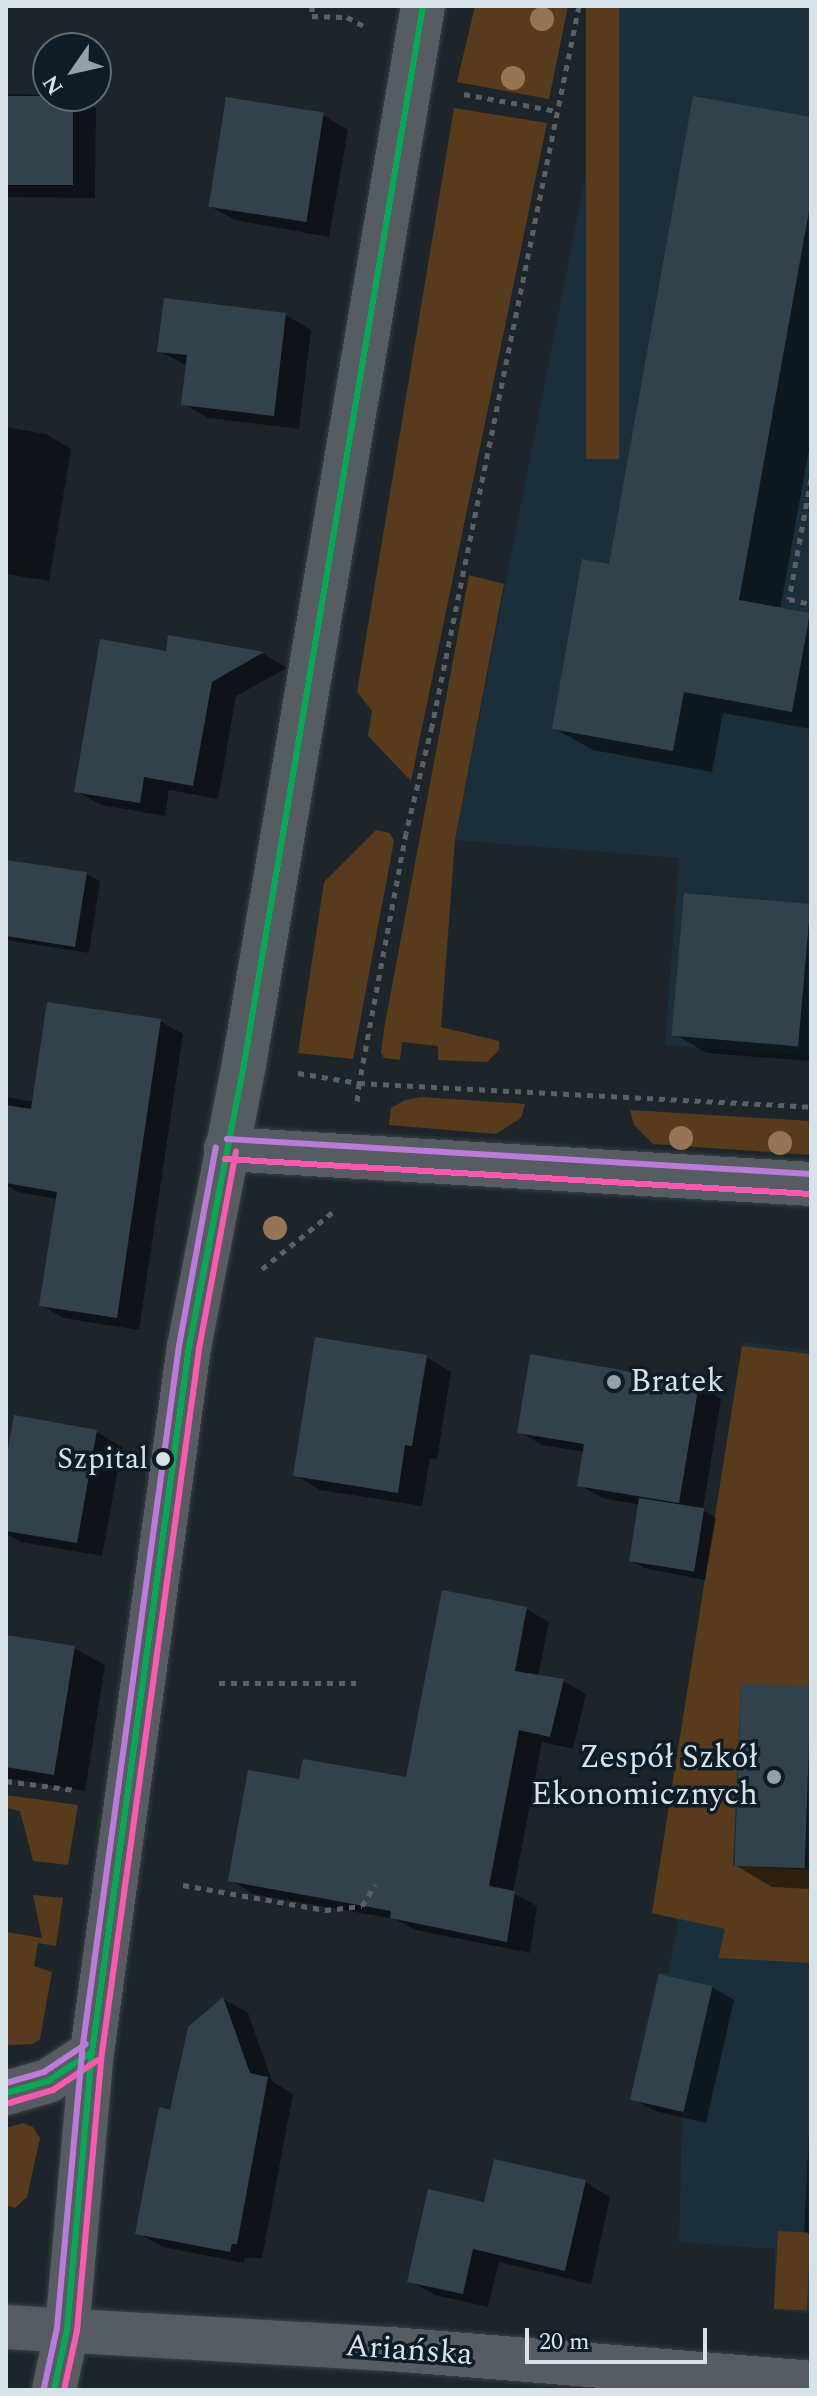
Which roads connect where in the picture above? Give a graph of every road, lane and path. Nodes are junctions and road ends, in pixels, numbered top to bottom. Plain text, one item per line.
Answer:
1 (312, 6) edge
2 (423, 6) edge
3 (579, 6) edge
4 (374, 34) dead end
5 (811, 479) edge
6 (811, 604) edge
7 (244, 1064) junction
8 (359, 1083) junction
9 (811, 1107) edge
10 (226, 1149) junction
11 (352, 1157) junction
12 (811, 1184) edge
13 (259, 1271) dead end
14 (219, 1683) dead end
15 (356, 1683) dead end
16 (6, 1781) edge
17 (129, 1798) junction
18 (183, 1885) dead end
19 (375, 1885) dead end
20 (92, 2052) junction
21 (6, 2093) edge
22 (6, 2327) edge
23 (67, 2330) junction
24 (811, 2383) edge
25 (54, 2390) edge

1 - 4 path
2 - 7 street
3 - 8 path
5 - 6 path
7 - 8 path
7 - 10 street
8 - 9 path
8 - 11 path
10 - 11 street
10 - 17 street
11 - 12 street
11 - 13 path
14 - 15 path
16 - 17 path
17 - 20 street
18 - 19 path
20 - 21 street
20 - 23 street
22 - 23 street, Ariańska
23 - 24 street, Ariańska
23 - 25 street

